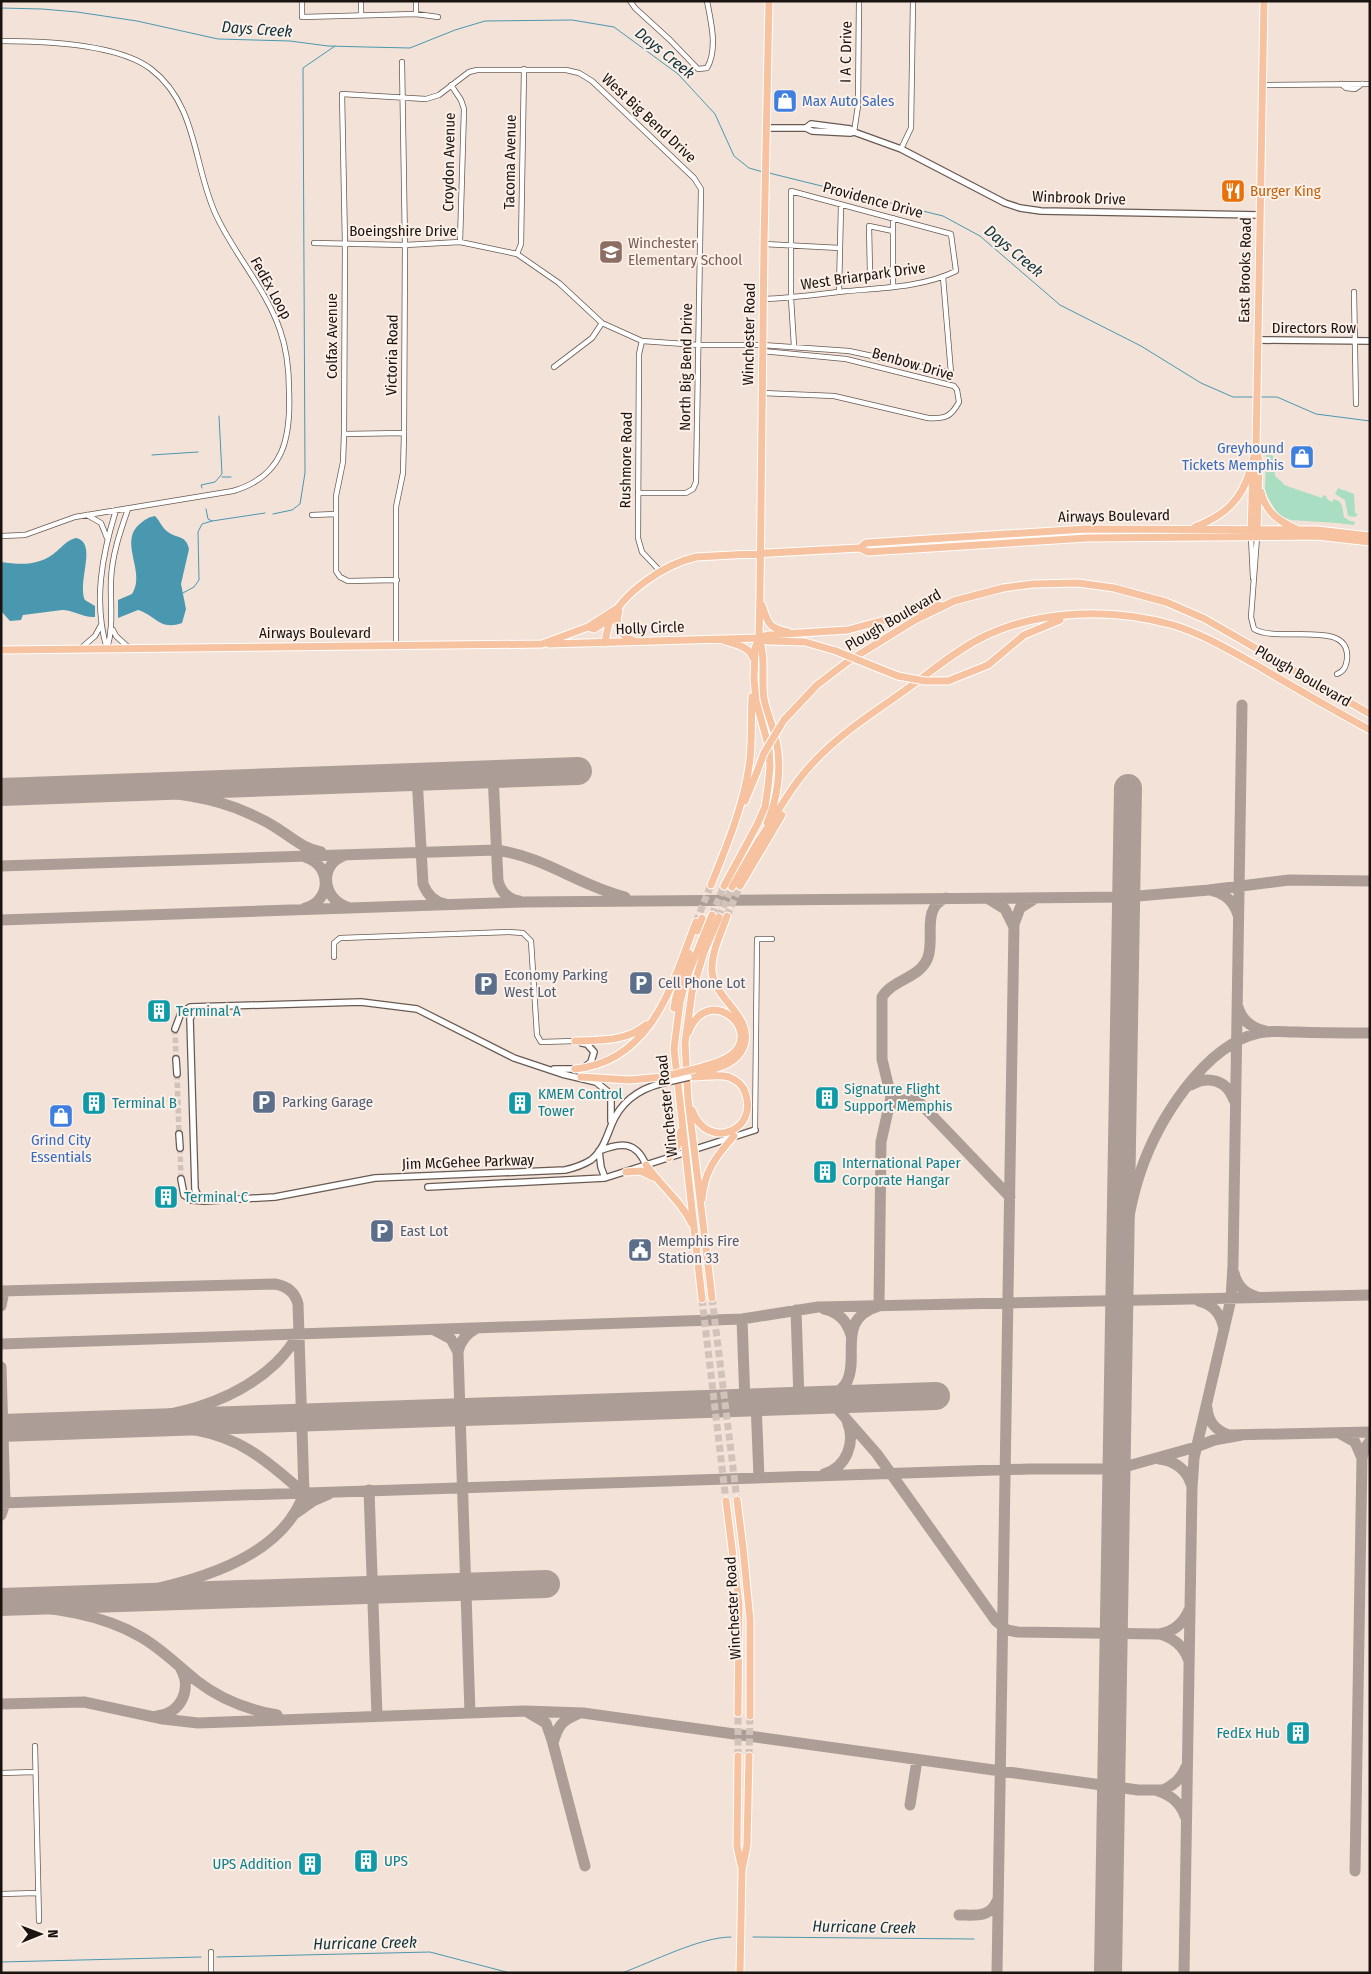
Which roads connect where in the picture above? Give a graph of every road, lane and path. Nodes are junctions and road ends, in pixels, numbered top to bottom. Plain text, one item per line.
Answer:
1 (302, 1) edge
2 (361, 1) edge
3 (416, 1) edge
4 (630, 1) edge
5 (708, 1) edge
6 (769, 1) edge
7 (859, 1) edge
8 (913, 1) edge
9 (1264, 1) edge
10 (416, 14) junction
11 (361, 15) junction
12 (438, 17) dead end
13 (1, 41) edge
14 (402, 62) dead end
15 (524, 69) junction
16 (1370, 84) edge
17 (451, 85) junction
18 (1263, 85) junction
19 (342, 94) joint
20 (402, 97) junction
21 (767, 128) junction
22 (854, 132) junction
23 (900, 149) junction
24 (701, 189) joint
25 (841, 205) junction
26 (1260, 215) junction
27 (893, 218) junction
28 (893, 231) junction
29 (460, 242) junction
30 (314, 243) dead end
31 (345, 244) junction
32 (764, 244) junction
33 (405, 245) junction
34 (791, 245) junction
35 (840, 248) junction
36 (517, 254) junction
37 (893, 274) junction
38 (943, 277) junction
39 (893, 287) junction
40 (839, 292) junction
41 (1354, 292) dead end
42 (791, 298) junction
43 (763, 299) junction
44 (602, 323) junction
45 (1258, 340) junction
46 (642, 341) junction
47 (1354, 341) junction
48 (1370, 341) edge
49 (700, 345) junction
50 (794, 346) junction
51 (762, 348) junction
52 (554, 367) dead end
53 (762, 393) junction
54 (1356, 404) dead end
55 (404, 433) junction
56 (344, 434) junction
57 (1256, 449) junction
58 (1253, 460) junction
59 (1259, 484) junction
60 (638, 493) junction
61 (128, 508) junction
62 (116, 510) junction
63 (336, 514) junction
64 (86, 515) junction
65 (312, 515) dead end
66 (1190, 529) junction
67 (1298, 530) junction
68 (1254, 533) junction
69 (1324, 533) junction
70 (1, 536) edge
71 (1370, 536) edge
72 (107, 538) junction
73 (1370, 542) edge
74 (860, 548) junction
75 (760, 554) junction
76 (660, 571) junction
77 (396, 580) junction
78 (100, 583) junction
79 (111, 584) junction
80 (760, 600) junction
81 (954, 601) junction
82 (620, 606) junction
83 (1070, 615) junction
84 (613, 617) junction
85 (101, 624) junction
86 (588, 627) junction
87 (112, 628) junction
88 (813, 634) junction
89 (759, 638) junction
90 (715, 639) junction
91 (636, 642) junction
92 (605, 643) junction
93 (542, 644) junction
94 (396, 647) junction
95 (80, 649) junction
96 (107, 649) junction
97 (130, 649) junction
98 (1, 650) edge
99 (753, 662) junction
100 (1337, 674) dead end
101 (754, 679) junction
102 (1370, 714) edge
103 (1370, 730) edge
104 (800, 779) junction
105 (732, 834) junction
106 (758, 842) junction
107 (711, 886) tunnel mouth
108 (724, 886) tunnel mouth
109 (740, 886) tunnel mouth
110 (732, 887) tunnel mouth
111 (720, 916) junction
112 (772, 939) dead end
113 (334, 957) dead end
114 (203, 1007) junction
115 (656, 1017) junction
116 (175, 1029) tunnel mouth
117 (575, 1041) junction
118 (685, 1043) junction
119 (674, 1049) junction
120 (176, 1059) tunnel mouth
121 (546, 1068) junction
122 (575, 1069) junction
123 (177, 1074) tunnel mouth
124 (581, 1077) junction
125 (689, 1077) junction
126 (662, 1080) junction
127 (688, 1099) junction
128 (611, 1126) junction
129 (682, 1126) junction
130 (755, 1130) joint
131 (179, 1134) tunnel mouth
132 (734, 1136) junction
133 (180, 1148) tunnel mouth
134 (694, 1150) junction
135 (599, 1152) junction
136 (686, 1152) junction
137 (669, 1158) junction
138 (646, 1165) junction
139 (626, 1172) junction
140 (606, 1178) junction
141 (655, 1178) junction
142 (181, 1179) tunnel mouth
143 (428, 1187) dead end
144 (208, 1200) junction
145 (701, 1217) junction
146 (695, 1230) junction
147 (712, 1298) tunnel mouth
148 (702, 1300) tunnel mouth
149 (736, 1500) tunnel mouth
150 (726, 1501) tunnel mouth
151 (738, 1713) tunnel mouth
152 (750, 1716) tunnel mouth
153 (35, 1746) dead end
154 (738, 1756) tunnel mouth
155 (749, 1756) tunnel mouth
156 (35, 1772) junction
157 (1, 1773) edge
158 (742, 1870) junction
159 (38, 1893) junction
160 (1, 1894) edge
161 (39, 1922) dead end
162 (211, 1952) dead end
163 (211, 1973) edge
164 (740, 1973) edge

1 - 11 street
2 - 11 street
3 - 10 street
4 - 5 street
6 - 21 main road, Winchester Road
7 - 22 street, I A C Drive
8 - 23 street
9 - 18 main road, East Brooks Road
10 - 11 street
10 - 12 street
13 - 61 street, FedEx Loop
14 - 20 street, Victoria Road
15 - 17 street, West Big Bend Drive
15 - 24 street, West Big Bend Drive
15 - 36 street, Tacoma Avenue
16 - 18 street
17 - 20 street, West Big Bend Drive
17 - 29 street, Croydon Avenue
18 - 26 main road, East Brooks Road
19 - 20 street, West Big Bend Drive
19 - 31 street, Colfax Avenue
20 - 33 street, Victoria Road
21 - 22 main road, Winbrook Drive
21 - 32 main road, Winchester Road
22 - 23 main road, Winbrook Drive
23 - 26 main road, Winbrook Drive
24 - 49 street, North Big Bend Drive
25 - 27 street, Providence Drive
25 - 34 street, Providence Drive
25 - 35 street
26 - 45 main road, East Brooks Road
27 - 28 street
27 - 38 street, Providence Drive
28 - 37 street
28 - 37 street
29 - 33 street, Boeingshire Drive
29 - 36 street, Boeingshire Drive
30 - 31 street, Boeingshire Drive
31 - 33 street, Boeingshire Drive
31 - 56 street, Colfax Avenue
32 - 34 street
32 - 43 main road, Winchester Road
33 - 55 street, Victoria Road
34 - 35 street
34 - 42 street
35 - 40 street
36 - 44 street, Boeingshire Drive
37 - 39 street
38 - 39 street, West Briarpark Drive
38 - 50 street, West Briarpark Drive
39 - 40 street, West Briarpark Drive
40 - 42 street, West Briarpark Drive
41 - 47 street
42 - 43 street, West Briarpark Drive
42 - 50 street
43 - 51 main road, Winchester Road
44 - 46 street, Boeingshire Drive
44 - 52 street
45 - 47 main road, Directors Row
45 - 57 main road, East Brooks Road
46 - 49 street, Boeingshire Drive
46 - 60 street, Rushmore Road
47 - 48 main road, Directors Row
47 - 54 street
49 - 51 street, Boeingshire Drive
49 - 60 street, North Big Bend Drive
50 - 51 street
51 - 53 main road, Winchester Road
51 - 53 street, Benbow Drive
53 - 75 main road, Winchester Road
55 - 56 street
55 - 77 street, Victoria Road
56 - 63 street, Colfax Avenue
57 - 58 main road, East Brooks Road
57 - 59 main road, East Brooks Road
58 - 66 main road
58 - 68 main road, East Brooks Road
59 - 67 main road
59 - 68 main road, East Brooks Road
60 - 76 street, Rushmore Road
61 - 62 street, FedEx Loop
61 - 79 street
62 - 64 street, FedEx Loop
62 - 72 street
63 - 65 street
63 - 77 street, Colfax Avenue
64 - 70 street, FedEx Loop
64 - 72 street
66 - 68 main road, Airways Boulevard
66 - 74 main road, Airways Boulevard
67 - 68 main road, Airways Boulevard
67 - 69 main road, Airways Boulevard
68 - 69 main road, Airways Boulevard
68 - 74 main road, Airways Boulevard
68 - 100 street, East Brooks Road
69 - 71 main road, Airways Boulevard
69 - 73 main road, Airways Boulevard
72 - 78 street
74 - 75 main road, Airways Boulevard
75 - 76 main road, Airways Boulevard
75 - 80 main road, Winchester Road
76 - 82 main road, Airways Boulevard
77 - 94 street, Victoria Road
78 - 79 street
78 - 85 street
79 - 87 street
80 - 88 main road
80 - 89 main road, Winchester Road
81 - 88 main road
81 - 102 main road, Plough Boulevard
81 - 105 main road, Plough Boulevard, bridge
82 - 84 main road, Airways Boulevard
82 - 86 main road, Airways Boulevard
82 - 91 main road
83 - 89 main road, bridge
83 - 103 main road, Plough Boulevard
83 - 104 main road, Plough Boulevard
84 - 86 main road
84 - 92 main road, Airways Boulevard
85 - 95 street
85 - 96 street
86 - 93 main road, Airways Boulevard
87 - 96 street
87 - 97 street
88 - 89 main road
89 - 90 main road, Holly Circle
89 - 99 main road, Winchester Road
89 - 106 main road, Winchester Road
90 - 91 main road, Holly Circle
90 - 99 main road
91 - 92 main road, Holly Circle
92 - 93 main road, Holly Circle
93 - 94 main road, Airways Boulevard
94 - 97 main road, Airways Boulevard
95 - 96 main road, Airways Boulevard
95 - 98 main road, Airways Boulevard
96 - 97 main road, Airways Boulevard
99 - 101 main road, Winchester Road
101 - 105 main road
101 - 108 main road, Winchester Road
104 - 106 main road
104 - 109 main road
105 - 107 main road
106 - 110 main road, Winchester Road
111 - 118 main road, Winchester Road
111 - 119 main road, Winchester Road
111 - 125 main road
112 - 130 street
113 - 117 street
114 - 116 main road
114 - 121 main road
114 - 144 main road
115 - 117 main road
115 - 119 main road
115 - 122 main road
117 - 122 main road
118 - 126 main road, bridge
118 - 127 main road, Winchester Road
119 - 129 main road, Winchester Road
120 - 123 main road
121 - 122 main road
121 - 124 main road
124 - 126 main road
124 - 128 main road
125 - 126 main road, bridge
125 - 127 main road
126 - 128 main road
127 - 134 main road, Winchester Road
128 - 135 main road
129 - 136 main road, Winchester Road
129 - 137 main road
130 - 132 main road
131 - 133 main road
132 - 134 main road
132 - 145 main road
134 - 136 main road
134 - 145 main road, Winchester Road
135 - 138 main road
135 - 140 main road
135 - 144 main road, Jim McGehee Parkway
136 - 137 main road
136 - 146 main road, Winchester Road
137 - 138 main road
138 - 139 main road
138 - 141 main road
139 - 140 main road
139 - 141 main road
140 - 143 main road
141 - 146 main road
142 - 144 main road, Jim McGehee Parkway
145 - 147 main road, Winchester Road
146 - 148 main road, Winchester Road
149 - 152 main road, Winchester Road
150 - 151 main road, Winchester Road
153 - 156 street
154 - 158 main road
155 - 158 main road
156 - 157 street
156 - 159 street
158 - 164 main road
159 - 160 street
159 - 161 street
162 - 163 street

